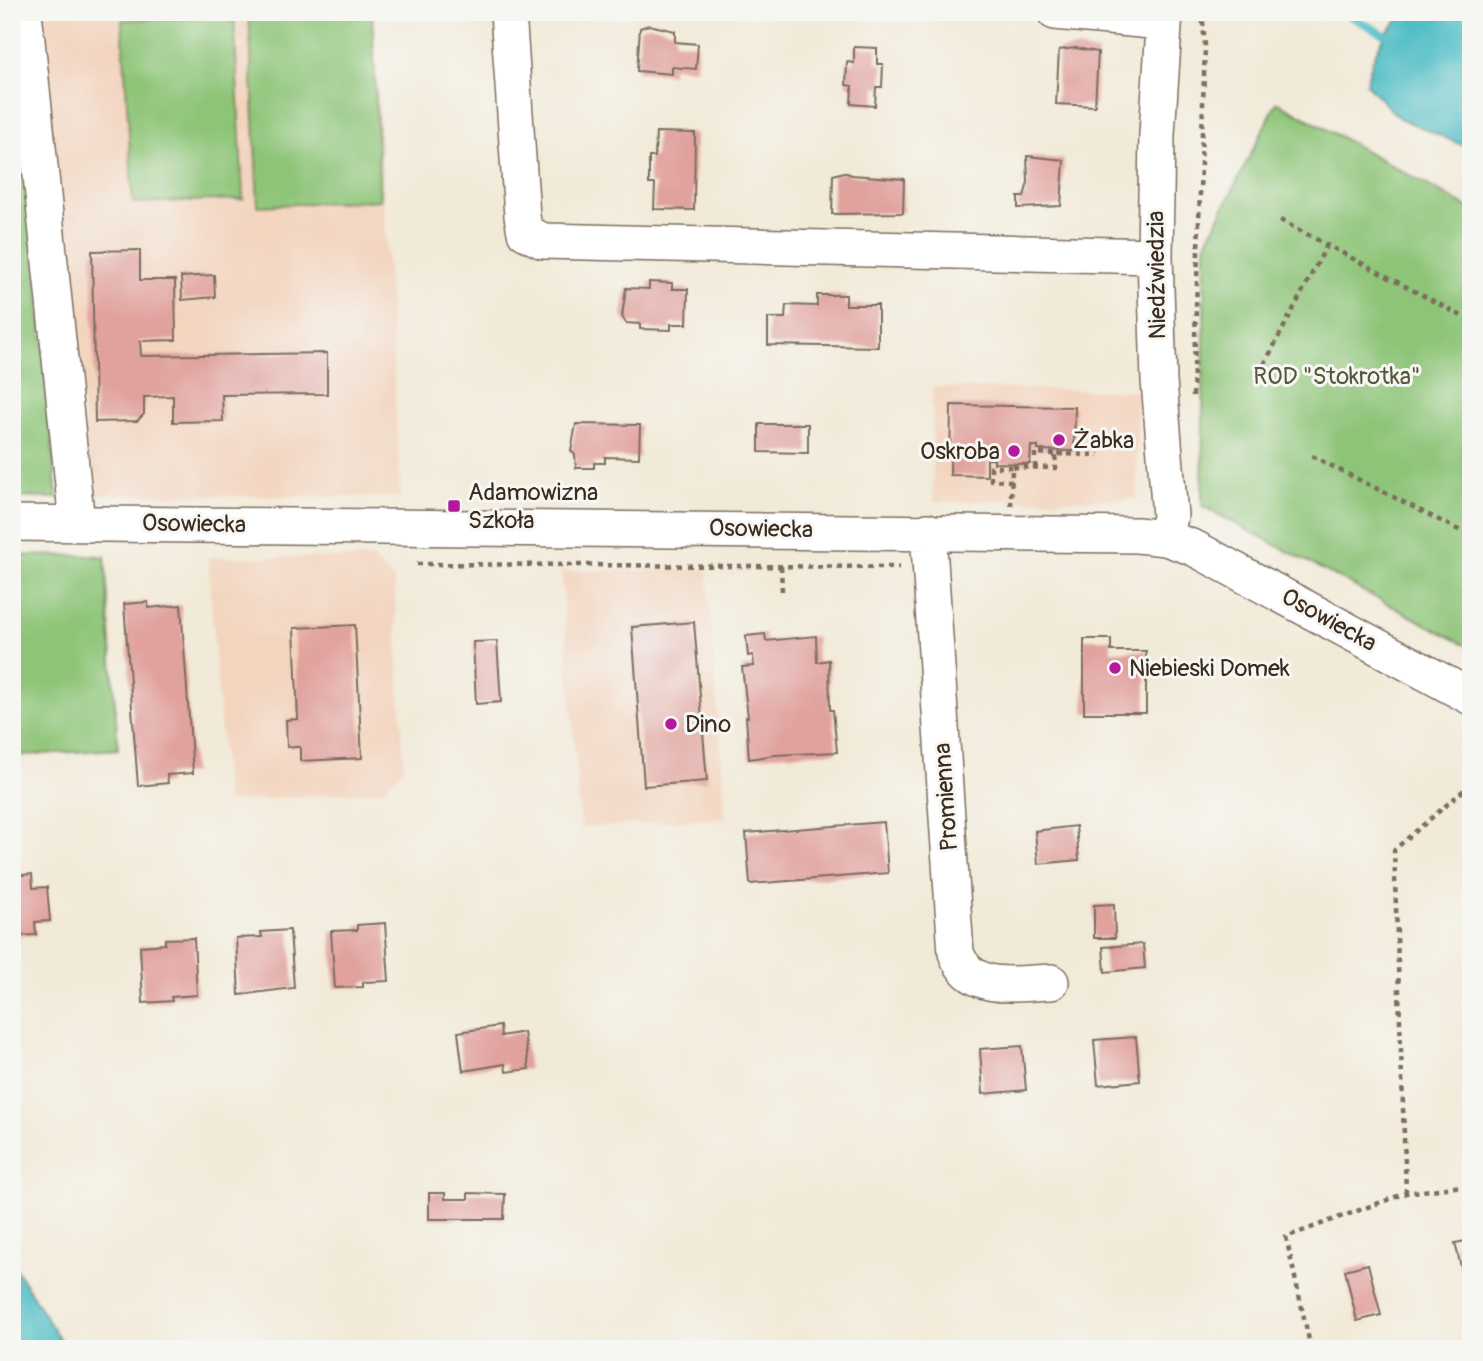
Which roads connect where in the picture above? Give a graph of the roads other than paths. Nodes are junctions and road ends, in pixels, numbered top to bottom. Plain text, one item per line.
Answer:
1 (24, 12) edge
2 (509, 12) edge
3 (1055, 12) edge
4 (1163, 17) edge
5 (1155, 256) junction
6 (12, 523) edge
7 (77, 523) junction
8 (1166, 538) junction
9 (929, 547) junction
10 (1471, 697) edge
11 (1051, 982) dead end

1 - 7 street
2 - 5 street
3 - 4 street
4 - 5 street, Niedźwiedzia
5 - 8 street, Niedźwiedzia
6 - 7 street, Osowiecka
7 - 9 street, Osowiecka
8 - 9 street, Osowiecka
8 - 10 street, Osowiecka
9 - 11 street, Promienna

